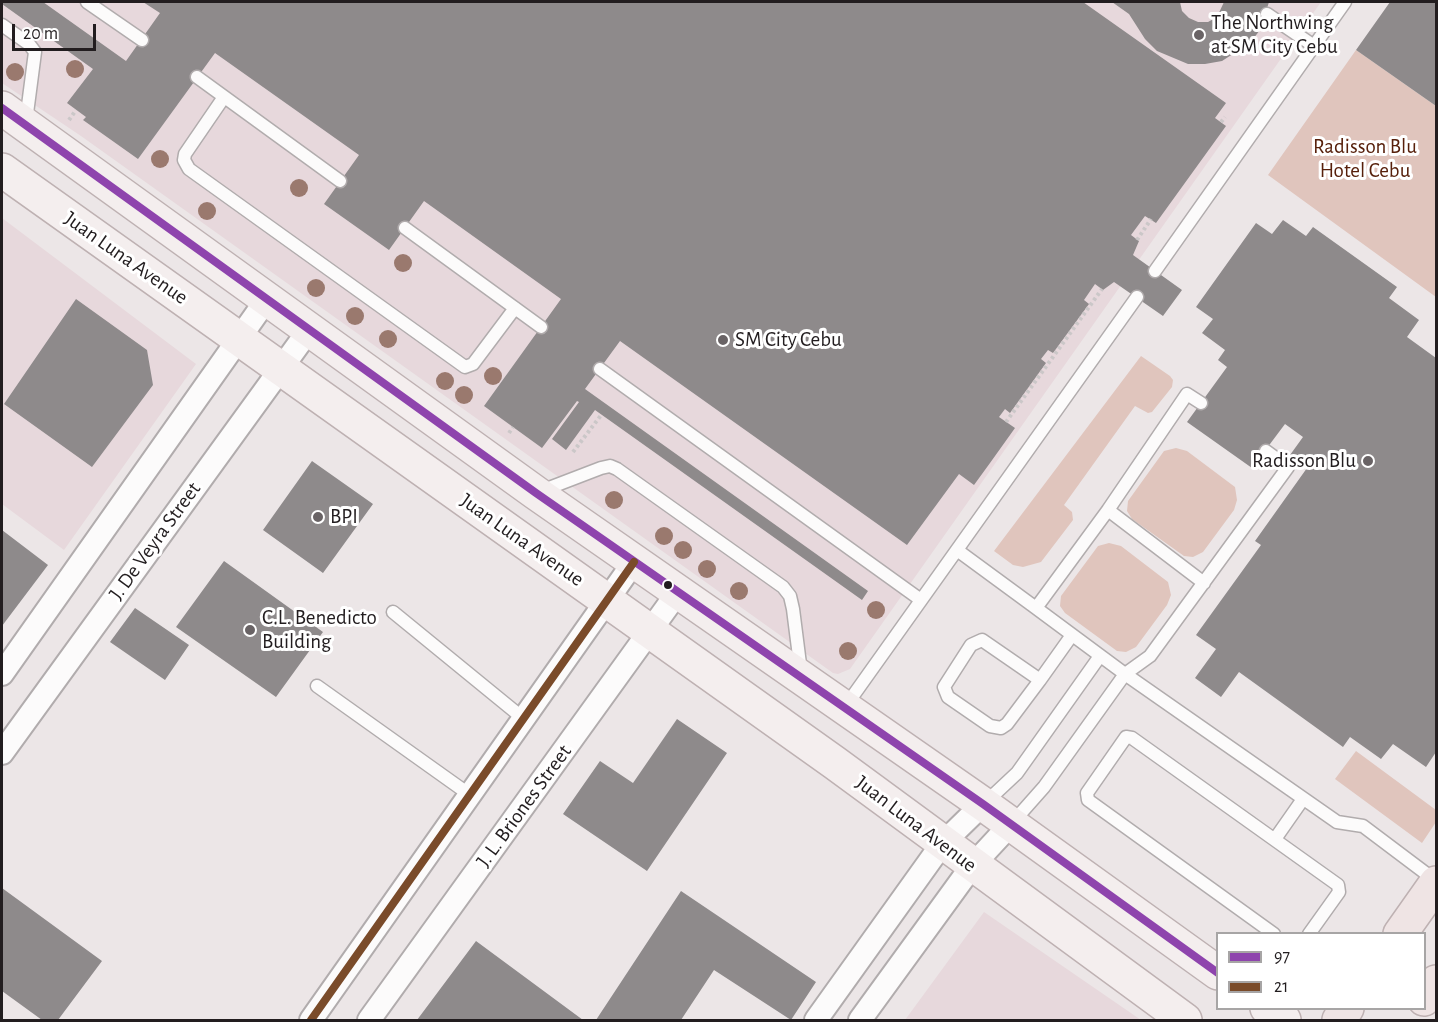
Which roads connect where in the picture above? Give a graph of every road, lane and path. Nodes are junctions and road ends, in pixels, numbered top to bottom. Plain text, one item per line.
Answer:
1 (87, 2) edge
2 (1345, 2) edge
3 (1267, 14) dead end
4 (2, 25) edge
5 (142, 40) dead end
6 (1314, 46) junction
7 (197, 77) dead end
8 (224, 97) junction
9 (76, 110) dead end
10 (14, 117) edge
11 (1224, 117) dead end
12 (69, 121) dead end
13 (1221, 122) dead end
14 (2, 170) edge
15 (340, 181) dead end
16 (1151, 219) dead end
17 (405, 228) dead end
18 (1137, 240) dead end
19 (1155, 271) dead end
20 (1102, 289) dead end
21 (1137, 297) dead end
22 (267, 299) junction
23 (515, 308) junction
24 (541, 327) dead end
25 (309, 330) junction
26 (239, 339) junction
27 (280, 369) junction
28 (600, 369) dead end
29 (1200, 403) dead end
30 (602, 414) dead end
31 (1006, 422) dead end
32 (513, 427) dead end
33 (509, 433) dead end
34 (1266, 451) dead end
35 (573, 452) dead end
36 (536, 493) junction
37 (1108, 510) junction
38 (957, 550) junction
39 (634, 562) junction
40 (1203, 583) junction
41 (678, 592) junction
42 (921, 600) junction
43 (607, 601) junction
44 (1036, 608) junction
45 (393, 612) dead end
46 (650, 632) junction
47 (1072, 635) junction
48 (1100, 656) junction
49 (2, 674) edge
50 (1125, 674) junction
51 (802, 679) junction
52 (1040, 680) junction
53 (317, 686) dead end
54 (844, 708) junction
55 (524, 719) junction
56 (2, 753) edge
57 (470, 795) junction
58 (1303, 799) junction
59 (983, 804) junction
60 (1011, 824) junction
61 (1275, 839) junction
62 (942, 844) junction
63 (972, 866) junction
64 (1437, 882) edge
65 (1273, 932) edge
66 (1310, 932) edge
67 (1401, 932) edge
68 (1216, 972) edge
69 (1437, 982) edge
70 (1426, 998) edge
71 (1270, 1010) edge
72 (310, 1020) edge
73 (369, 1020) edge
74 (816, 1020) edge
75 (860, 1020) edge
76 (1185, 1020) edge
77 (1284, 1020) edge

1 - 5 lane
2 - 6 lane
3 - 6 lane
4 - 10 lane
6 - 19 lane
7 - 8 lane
8 - 15 lane
8 - 23 lane
9 - 12 path
10 - 22 main road
11 - 13 path
14 - 26 main road, Juan Luna Avenue
16 - 18 path
17 - 23 lane
20 - 31 path
21 - 38 lane
22 - 25 main road
22 - 26 street
23 - 24 lane
25 - 27 street, J. De Veyra Street
25 - 36 main road
26 - 27 main road, Juan Luna Avenue
26 - 49 street
27 - 43 main road, Juan Luna Avenue
27 - 56 street, J. De Veyra Street
28 - 42 lane
29 - 37 lane
30 - 35 path
32 - 33 path
34 - 40 lane
36 - 39 main road
36 - 51 lane
37 - 40 lane
37 - 44 lane
38 - 42 lane
38 - 44 lane
39 - 41 main road
39 - 43 street
40 - 50 lane
41 - 46 street, J. L. Briones Street
41 - 51 main road
42 - 54 lane
43 - 46 main road, Juan Luna Avenue
43 - 55 street
44 - 47 lane
45 - 55 lane
46 - 62 main road, Juan Luna Avenue
46 - 73 street, J. L. Briones Street
47 - 48 lane
47 - 52 lane
48 - 50 lane
48 - 59 lane
50 - 58 lane
50 - 60 lane
51 - 54 main road
52 - 52 lane
53 - 57 lane
54 - 59 main road
55 - 57 street
57 - 72 street
58 - 61 lane
58 - 64 lane
59 - 60 main road
59 - 62 street
60 - 63 street
60 - 68 main road
61 - 65 lane
61 - 66 lane
62 - 63 main road, Juan Luna Avenue
62 - 74 street
63 - 75 street
63 - 76 main road, Juan Luna Avenue
64 - 67 highway
69 - 70 highway
71 - 77 main road

